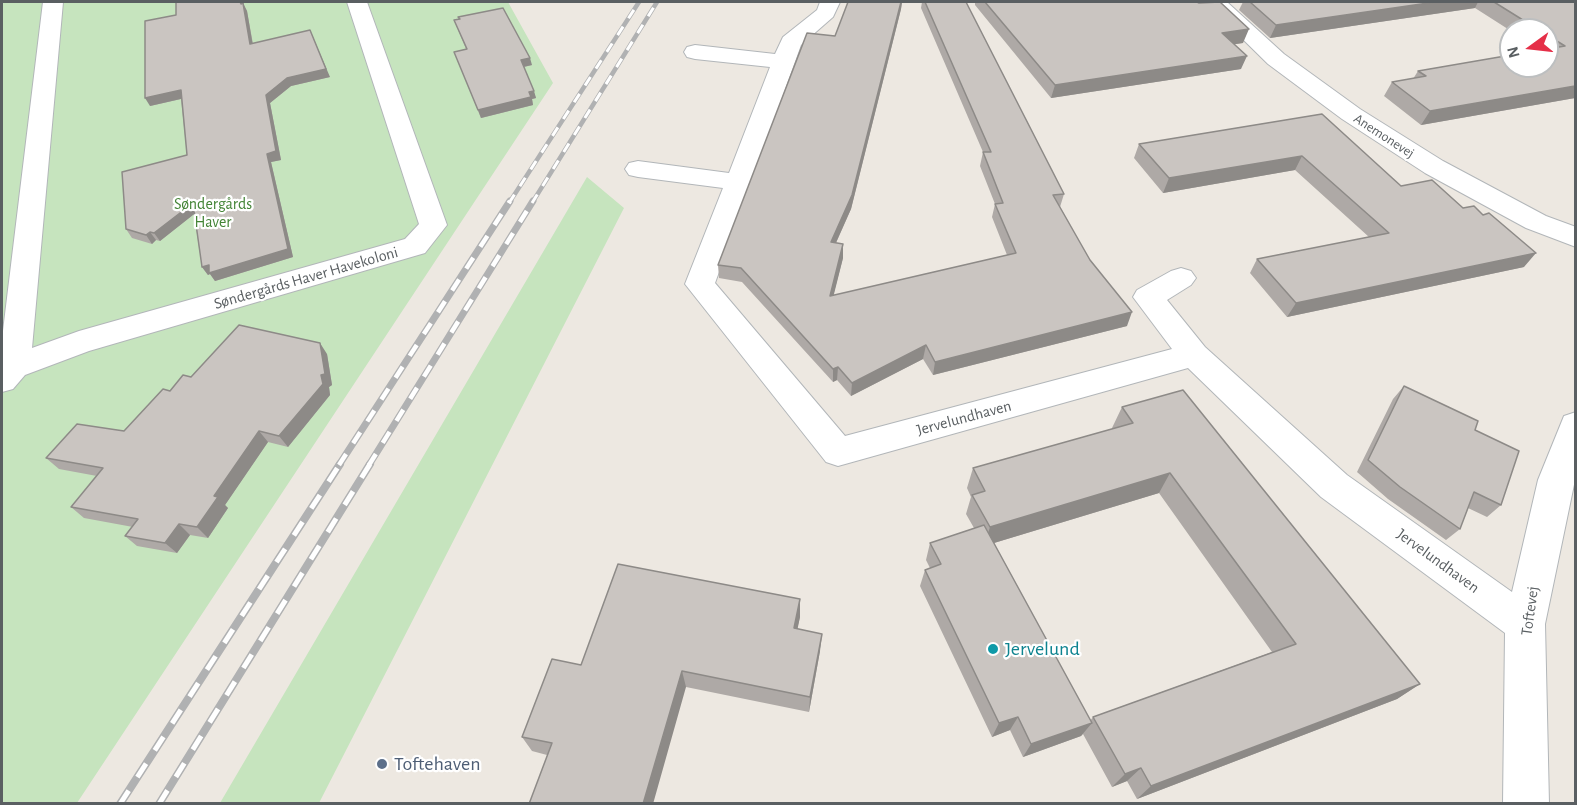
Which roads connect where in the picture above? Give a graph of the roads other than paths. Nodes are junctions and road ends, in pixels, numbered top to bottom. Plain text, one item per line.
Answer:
1 (53, 2) edge
2 (357, 2) edge
3 (830, 2) edge
4 (1215, 2) edge
5 (695, 52) dead end
6 (783, 62) junction
7 (638, 169) dead end
8 (738, 183) junction
9 (1575, 238) edge
10 (1181, 278) dead end
11 (1194, 355) junction
12 (8, 374) edge
13 (1575, 425) edge
14 (1525, 624) junction
15 (1526, 804) edge

1 - 12 street, Søndergårds Haver Havekoloni
2 - 12 street, Søndergårds Haver Havekoloni
3 - 6 street, Jervelundhaven
4 - 9 street, Anemonevej
5 - 6 street
6 - 8 street, Jervelundhaven
7 - 8 street
8 - 11 street, Jervelundhaven
10 - 11 street
11 - 14 street, Jervelundhaven
13 - 14 street, Toftevej
14 - 15 street, Toftevej

